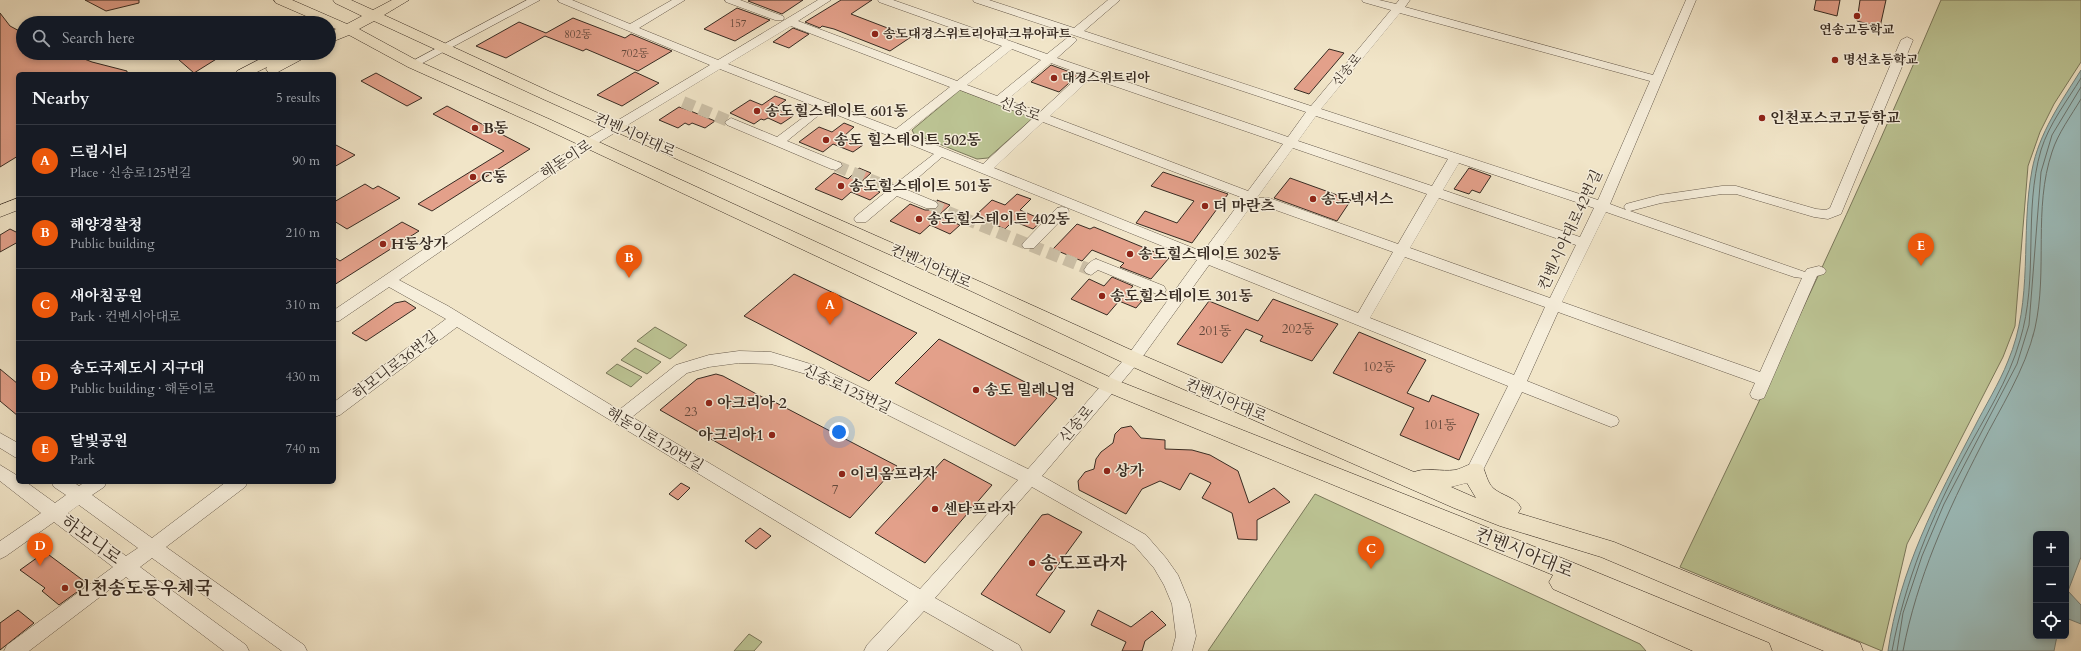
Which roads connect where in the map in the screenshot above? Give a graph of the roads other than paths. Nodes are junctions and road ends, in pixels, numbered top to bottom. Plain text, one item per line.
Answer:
1 (281, 0) edge
2 (340, 0) edge
3 (385, 0) edge
4 (402, 0) edge
5 (535, 0) edge
6 (563, 0) edge
7 (680, 0) edge
8 (730, 0) edge
9 (826, 0) edge
10 (883, 0) edge
11 (978, 0) edge
12 (1115, 0) edge
13 (1367, 0) edge
14 (1691, 0) edge
15 (1401, 4) edge
16 (370, 12) junction
17 (314, 16) edge
18 (784, 20) junction
19 (338, 28) edge
20 (631, 28) junction
21 (1074, 36) junction
22 (1907, 40) dead end
23 (1010, 45) junction
24 (445, 47) junction
25 (1049, 59) junction
26 (269, 60) edge
27 (290, 60) edge
28 (413, 64) junction
29 (719, 64) junction
30 (246, 72) edge
31 (267, 72) edge
32 (1088, 73) junction
33 (1655, 79) junction
34 (958, 85) junction
35 (550, 97) junction
36 (999, 101) junction
37 (819, 110) dead end
38 (1313, 111) junction
39 (526, 114) junction
40 (1041, 116) junction
41 (730, 122) tunnel mouth
42 (616, 126) junction
43 (896, 134) junction
44 (1290, 141) junction
45 (778, 142) junction
46 (589, 143) junction
47 (936, 157) dead end
48 (687, 158) junction
49 (1455, 158) junction
50 (836, 166) tunnel mouth
51 (984, 170) junction
52 (658, 176) junction
53 (891, 188) tunnel mouth
54 (1434, 191) junction
55 (16, 192) edge
56 (1250, 196) junction
57 (0, 200) edge
58 (1264, 201) dead end
59 (16, 204) edge
60 (931, 205) tunnel mouth
61 (1602, 206) junction
62 (1631, 207) dead end
63 (1062, 211) dead end
64 (0, 212) edge
65 (861, 219) dead end
66 (1583, 243) junction
67 (1029, 245) dead end
68 (1401, 249) junction
69 (1205, 258) junction
70 (1091, 270) tunnel mouth
71 (1819, 271) dead end
72 (1799, 274) dead end
73 (388, 280) junction
74 (1159, 290) dead end
75 (1554, 304) junction
76 (336, 316) edge
77 (457, 319) junction
78 (1361, 320) junction
79 (1133, 360) junction
80 (1764, 380) junction
81 (1518, 383) junction
82 (1109, 385) junction
83 (1758, 394) dead end
84 (336, 410) edge
85 (620, 418) junction
86 (1611, 421) dead end
87 (0, 439) edge
88 (16, 451) edge
89 (1474, 471) junction
90 (0, 472) edge
91 (1030, 478) junction
92 (1407, 478) junction
93 (63, 484) edge
94 (95, 484) edge
95 (237, 484) edge
96 (79, 496) junction
97 (54, 513) junction
98 (1500, 517) junction
99 (151, 548) junction
100 (1606, 549) junction
101 (0, 551) edge
102 (127, 566) junction
103 (922, 600) junction
104 (1667, 601) junction
105 (14, 651) edge
106 (239, 651) edge
107 (297, 651) edge
108 (874, 651) edge
109 (1012, 651) edge
110 (1182, 651) edge
111 (1719, 651) edge
112 (1760, 651) edge
113 (1818, 651) edge
114 (1851, 651) edge

1 - 17 main road, 컨벤시아대로
2 - 16 main road, 컨벤시아대로
3 - 16 main road
4 - 16 main road
5 - 24 street
6 - 20 street
7 - 20 street
8 - 18 street, 신송로
9 - 18 street, 해돋이로
10 - 23 street
11 - 21 street
12 - 21 street
13 - 15 street
14 - 33 street, 컨벤시아대로42번길
15 - 33 street
15 - 38 street, 신송로
16 - 19 main road
16 - 24 main road, 컨벤시아대로
18 - 29 street, 해돋이로
18 - 34 street, 신송로
19 - 28 main road, 컨벤시아대로
20 - 29 street
21 - 25 street
21 - 38 street
22 - 62 street
23 - 25 street
23 - 34 street
24 - 28 street
24 - 35 main road, 컨벤시아대로
25 - 32 street
25 - 36 street
26 - 30 main road
27 - 31 main road
28 - 39 main road, 컨벤시아대로
29 - 42 street, 해돋이로
29 - 43 street
32 - 40 street
32 - 44 street
33 - 61 street, 컨벤시아대로42번길
34 - 36 street, 신송로
34 - 43 street
35 - 39 main road
35 - 42 main road, 컨벤시아대로
36 - 40 street, 신송로
37 - 45 street
38 - 44 street, 신송로
38 - 49 street
39 - 46 main road, 컨벤시아대로
40 - 51 street
40 - 56 street, 신송로
41 - 45 street
42 - 46 street, 해돋이로
42 - 48 main road, 컨벤시아대로
43 - 51 street
44 - 54 street
44 - 56 street, 신송로
45 - 50 street
46 - 52 main road, 컨벤시아대로
46 - 73 street, 해돋이로
47 - 65 street
48 - 52 main road
48 - 79 main road, 컨벤시아대로
49 - 54 street
49 - 61 street
51 - 69 street
52 - 82 main road, 컨벤시아대로
53 - 60 street
54 - 66 street
54 - 68 street
55 - 57 main road
56 - 69 street, 신송로
58 - 68 street
59 - 64 main road
61 - 66 street, 컨벤시아대로42번길
61 - 72 street
63 - 67 street
66 - 75 street, 컨벤시아대로42번길
68 - 75 street
68 - 78 street
69 - 78 street
69 - 79 street, 신송로
70 - 74 street
71 - 80 street
73 - 76 street, 해돋이로
73 - 77 street, 해돋이로120번길
75 - 80 street
75 - 81 street, 컨벤시아대로42번길
77 - 84 street, 하모니로36번길
77 - 85 street, 해돋이로120번길
78 - 81 street
79 - 82 street, 신송로
79 - 92 main road, 컨벤시아대로
80 - 83 street
81 - 86 street
81 - 89 street, 컨벤시아대로42번길
82 - 91 street, 신송로
82 - 104 main road, 컨벤시아대로
85 - 91 street, 신송로125번길
85 - 103 street, 해돋이로120번길
87 - 88 street
89 - 92 main road
89 - 100 main road
90 - 97 street, 하모니로
91 - 103 street, 신송로
91 - 110 street
92 - 98 main road, 컨벤시아대로
93 - 96 street, 하모니로
94 - 96 street
95 - 99 street
96 - 97 street
96 - 99 street, 하모니로
97 - 101 street
97 - 102 street, 하모니로
98 - 100 main road, 컨벤시아대로
98 - 104 main road, 컨벤시아대로
99 - 102 street
99 - 107 street, 하모니로
100 - 104 main road, 컨벤시아대로
102 - 105 street
102 - 106 street, 하모니로
103 - 108 street, 신송로
103 - 109 street, 해돋이로120번길
104 - 111 main road, 컨벤시아대로
104 - 112 main road, 컨벤시아대로
104 - 113 main road, 컨벤시아대로
104 - 114 main road, 컨벤시아대로

